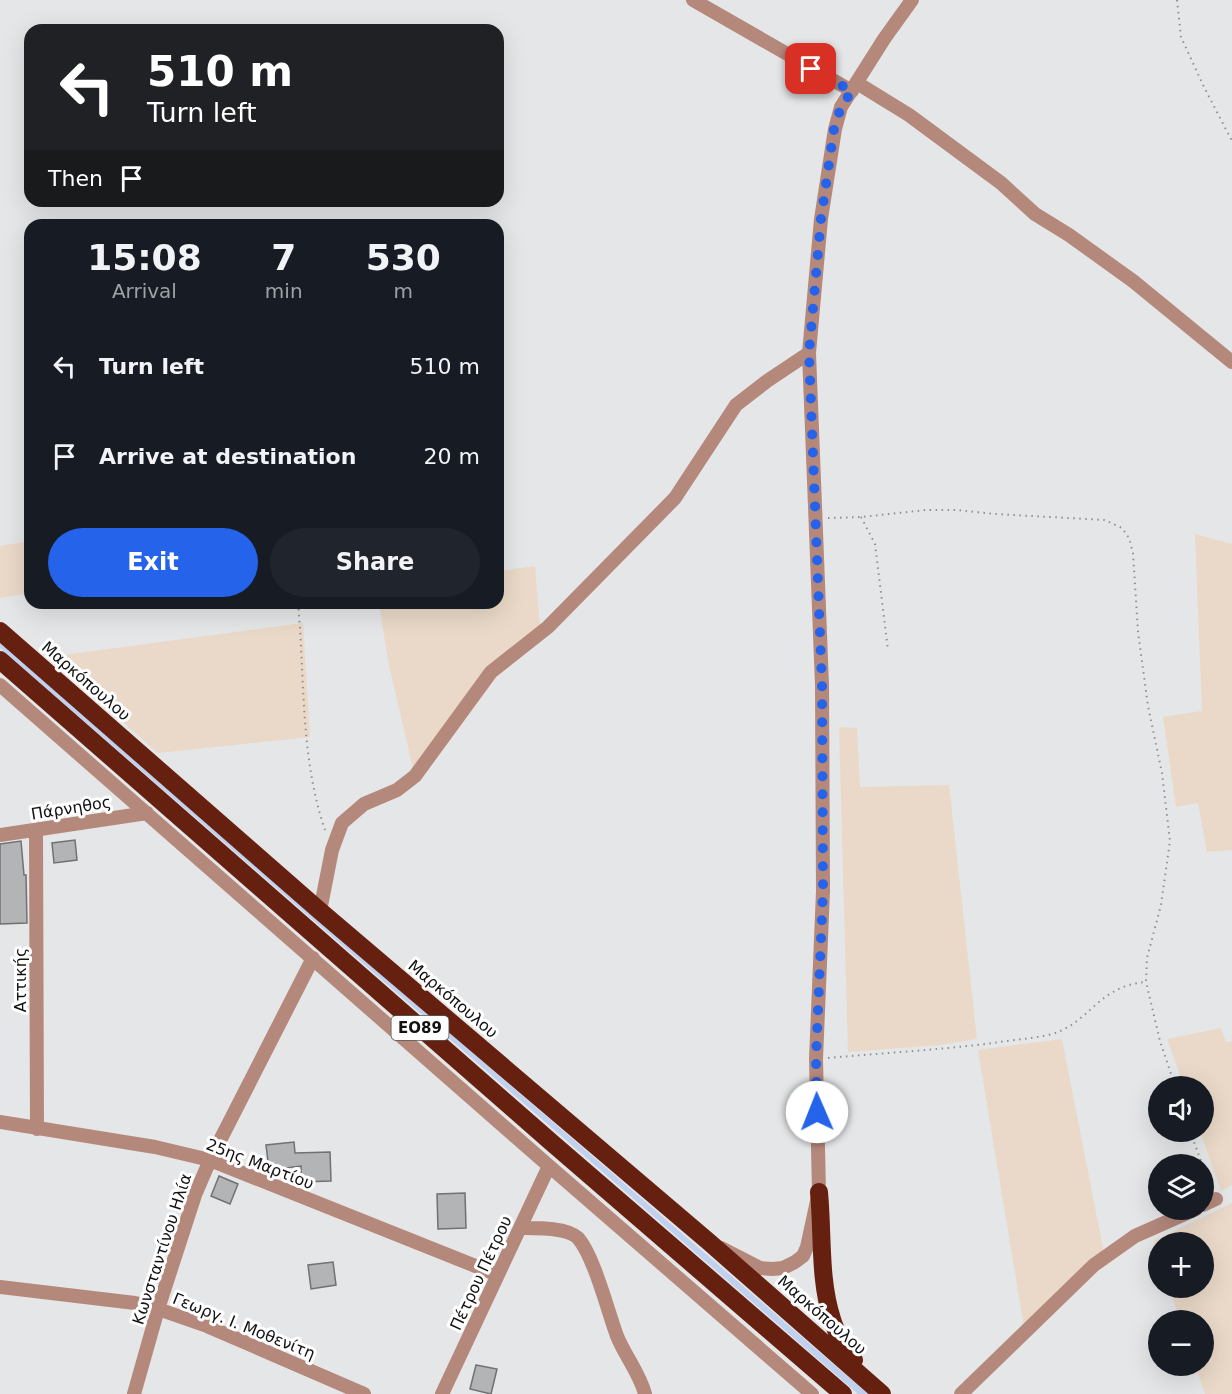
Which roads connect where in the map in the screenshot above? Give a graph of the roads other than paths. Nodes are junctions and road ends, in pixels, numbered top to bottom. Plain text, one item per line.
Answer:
1 (912, 0) edge
2 (697, 1) edge
3 (854, 87) junction
4 (809, 353) junction
5 (1232, 362) edge
6 (0, 631) edge
7 (0, 660) edge
8 (0, 685) edge
9 (147, 813) junction
10 (36, 831) junction
11 (0, 834) edge
12 (320, 911) junction
13 (314, 958) junction
14 (0, 1122) edge
15 (37, 1129) junction
16 (210, 1160) junction
17 (549, 1166) junction
18 (819, 1192) junction
19 (1171, 1220) edge
20 (520, 1228) junction
21 (708, 1242) junction
22 (498, 1275) junction
23 (0, 1287) edge
24 (158, 1310) junction
25 (867, 1379) junction
26 (134, 1394) edge
27 (364, 1394) edge
28 (442, 1394) edge
29 (645, 1394) edge
30 (813, 1394) edge
31 (843, 1394) edge
32 (882, 1394) edge
33 (961, 1394) edge

1 - 3 street
2 - 3 street
3 - 4 street
3 - 5 street
4 - 12 street
4 - 18 street
6 - 12 highway, Μαρκόπουλου / ΕΟ89
7 - 31 highway, ΕΟ89
8 - 9 street
9 - 10 street, Πάρνηθος
9 - 13 street
10 - 11 street, Πάρνηθος
10 - 15 street, Αττικής
12 - 21 highway, Μαρκόπουλου / ΕΟ89
13 - 16 street, Κωνσταντίνου Ηλία
13 - 17 street
14 - 15 street, 25ης Μαρτίου
15 - 16 street, 25ης Μαρτίου
16 - 22 street, 25ης Μαρτίου
16 - 24 street, Κωνσταντίνου Ηλία
17 - 20 street, Πέτρου Πέτρου
17 - 30 street
18 - 21 street
18 - 25 highway
19 - 33 street
20 - 22 street, Πέτρου Πέτρου
20 - 29 street
21 - 25 highway, Μαρκόπουλου / ΕΟ89
22 - 28 street, Πέτρου Πέτρου
23 - 24 street, Γεωργ. Ι. Μοθενίτη
24 - 26 street, Κωνσταντίνου Ηλία
24 - 27 street, Γεωργ. Ι. Μοθενίτη
25 - 32 highway, Μαρκόπουλου / ΕΟ89

